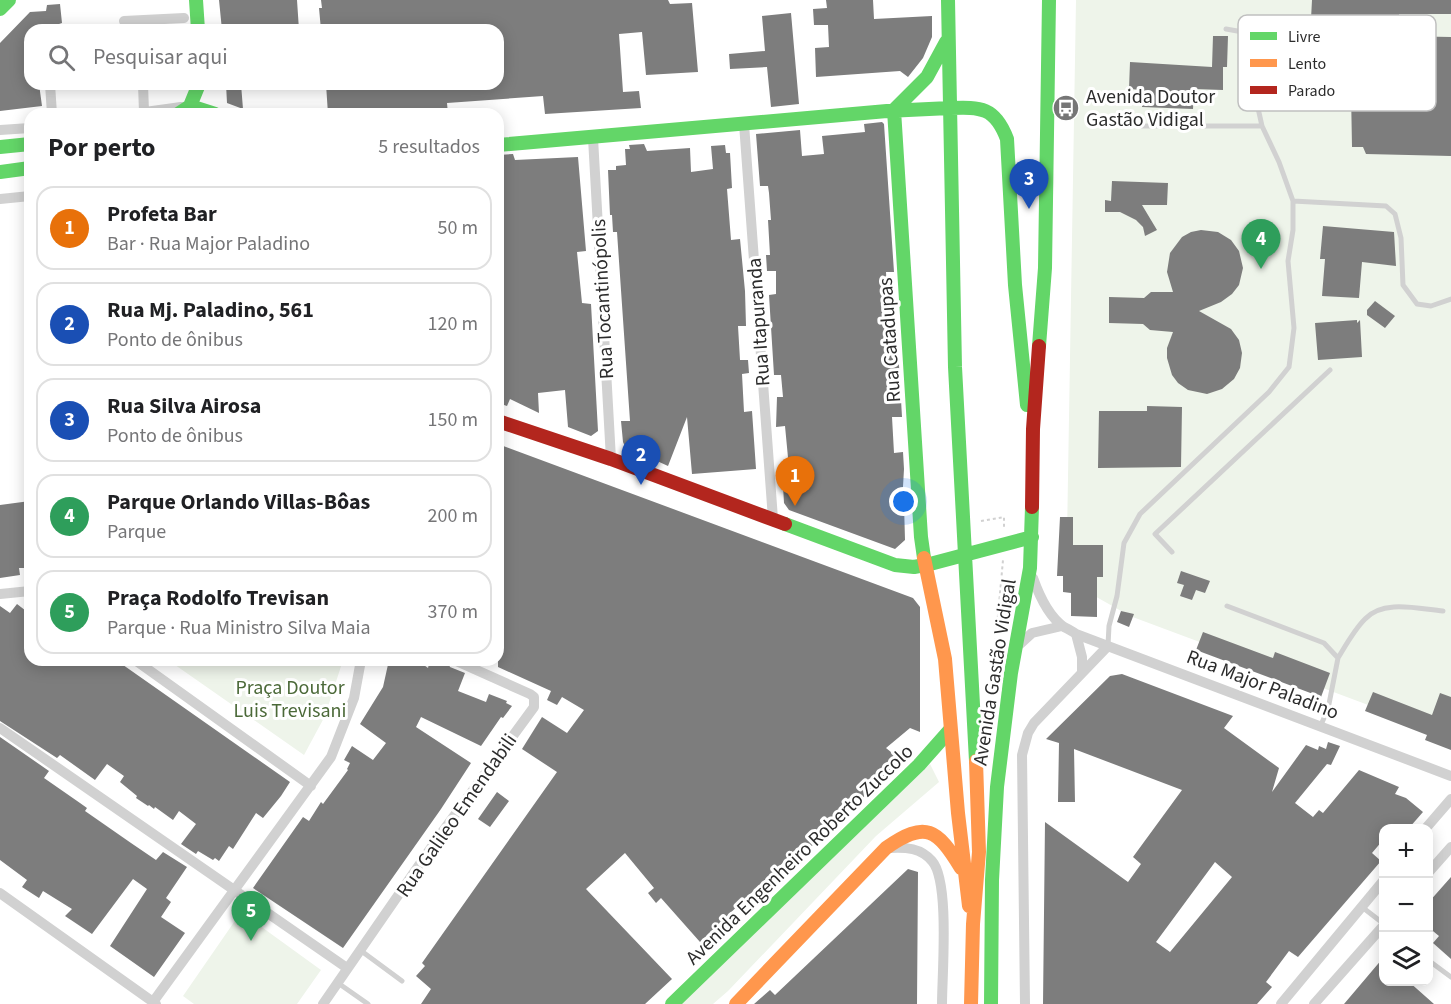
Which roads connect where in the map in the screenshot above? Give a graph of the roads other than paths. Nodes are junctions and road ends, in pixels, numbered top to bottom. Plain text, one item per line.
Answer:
1 (9, 0) edge
2 (196, 0) edge
3 (948, 0) edge
4 (1049, 0) edge
5 (0, 9) edge
6 (184, 18) dead end
7 (124, 21) dead end
8 (137, 24) edge
9 (147, 24) edge
10 (198, 24) edge
11 (1226, 29) dead end
12 (1238, 31) edge
13 (948, 39) junction
14 (50, 90) edge
15 (143, 90) edge
16 (197, 90) edge
17 (190, 106) junction
18 (52, 108) edge
19 (144, 108) edge
20 (175, 108) edge
21 (187, 108) edge
22 (196, 108) edge
23 (950, 108) junction
24 (894, 110) junction
25 (1259, 111) edge
26 (744, 124) junction
27 (1142, 126) dead end
28 (1262, 126) junction
29 (24, 128) edge
30 (0, 130) edge
31 (593, 138) junction
32 (24, 145) edge
33 (504, 145) edge
34 (0, 147) edge
35 (24, 169) edge
36 (0, 172) edge
37 (24, 196) edge
38 (0, 198) edge
39 (1293, 201) junction
40 (1451, 299) edge
41 (1330, 370) dead end
42 (504, 423) edge
43 (1033, 429) junction
44 (611, 459) junction
45 (773, 519) junction
46 (1032, 537) junction
47 (1172, 552) dead end
48 (964, 553) junction
49 (925, 567) junction
50 (1030, 568) junction
51 (24, 592) edge
52 (0, 594) edge
53 (1227, 606) dead end
54 (1443, 611) dead end
55 (1062, 626) junction
56 (1076, 634) junction
57 (1107, 647) junction
58 (1016, 649) junction
59 (1338, 658) junction
60 (143, 666) edge
61 (360, 666) edge
62 (467, 666) edge
63 (1082, 671) junction
64 (1320, 727) junction
65 (0, 728) edge
66 (950, 730) junction
67 (1451, 776) edge
68 (311, 786) junction
69 (1451, 799) edge
70 (1429, 824) edge
71 (1451, 847) edge
72 (886, 848) junction
73 (1433, 867) edge
74 (965, 874) junction
75 (1379, 885) edge
76 (234, 891) junction
77 (0, 893) edge
78 (1362, 907) junction
79 (1379, 921) edge
80 (972, 929) junction
81 (1379, 929) edge
82 (360, 950) junction
83 (1433, 964) edge
84 (347, 968) junction
85 (1451, 977) edge
86 (402, 981) dead end
87 (337, 982) junction
88 (688, 990) junction
89 (155, 1003) edge
90 (323, 1004) edge
91 (369, 1004) edge
92 (672, 1004) edge
93 (683, 1004) edge
94 (736, 1004) edge
95 (942, 1004) edge
96 (971, 1004) edge
97 (991, 1004) edge
98 (1025, 1004) edge
99 (1281, 1004) edge
100 (1314, 1004) edge

1 - 5 main road
2 - 10 main road
3 - 13 main road
4 - 43 main road
6 - 9 street
7 - 8 street
11 - 12 lane
13 - 23 main road
13 - 24 main road
14 - 18 street
15 - 19 street
16 - 17 main road
17 - 20 street
17 - 21 main road
17 - 22 main road
23 - 24 main road
23 - 43 main road
23 - 48 main road
24 - 26 main road
24 - 49 main road, Rua Catadupas
25 - 28 lane
26 - 31 main road
26 - 45 street, Rua Itapuranda
27 - 28 lane
28 - 39 lane
29 - 30 street
31 - 33 main road
31 - 44 street, Rua Tocantinópolis
32 - 34 main road
35 - 36 main road
37 - 38 street
39 - 40 lane
39 - 57 lane
41 - 47 lane
42 - 44 main road
43 - 46 main road, Avenida Gastão Vidigal
44 - 45 main road
45 - 49 main road
46 - 48 main road
46 - 50 main road, Avenida Gastão Vidigal
48 - 49 main road
48 - 80 main road, Avenida Gastão Vidigal
49 - 66 main road, Avenida Gastão Vidigal
50 - 55 street, Rua Major Paladino
50 - 58 main road, Avenida Gastão Vidigal
51 - 52 street
53 - 59 lane
54 - 59 lane
55 - 56 street, Rua Major Paladino
55 - 58 street
56 - 57 street, Rua Major Paladino
56 - 63 street
57 - 63 street, Avenida Gastão Vidigal
57 - 64 street, Rua Major Paladino
58 - 97 main road, Avenida Gastão Vidigal
59 - 64 lane
60 - 68 street
61 - 68 street
62 - 82 street, Rua Galileo Emendabili
63 - 98 street, Avenida Gastão Vidigal
64 - 67 street, Rua Major Paladino
65 - 76 street
66 - 74 main road, Avenida Gastão Vidigal
66 - 88 main road, Avenida Engenheiro Roberto Zuccolo
68 - 76 street
69 - 70 street
71 - 73 street
72 - 74 main road
72 - 94 main road
72 - 95 street
74 - 80 main road, Avenida Gastão Vidigal
75 - 78 street
76 - 84 street
76 - 89 street
77 - 89 street
78 - 79 lane
78 - 99 street
80 - 96 main road
81 - 100 street
82 - 84 street, Rua Galileo Emendabili
82 - 86 lane
83 - 85 lane
84 - 87 street, Rua Galileo Emendabili
87 - 90 street, Rua Galileo Emendabili
87 - 91 lane
88 - 92 main road, Avenida Engenheiro Roberto Zuccolo
88 - 93 main road

